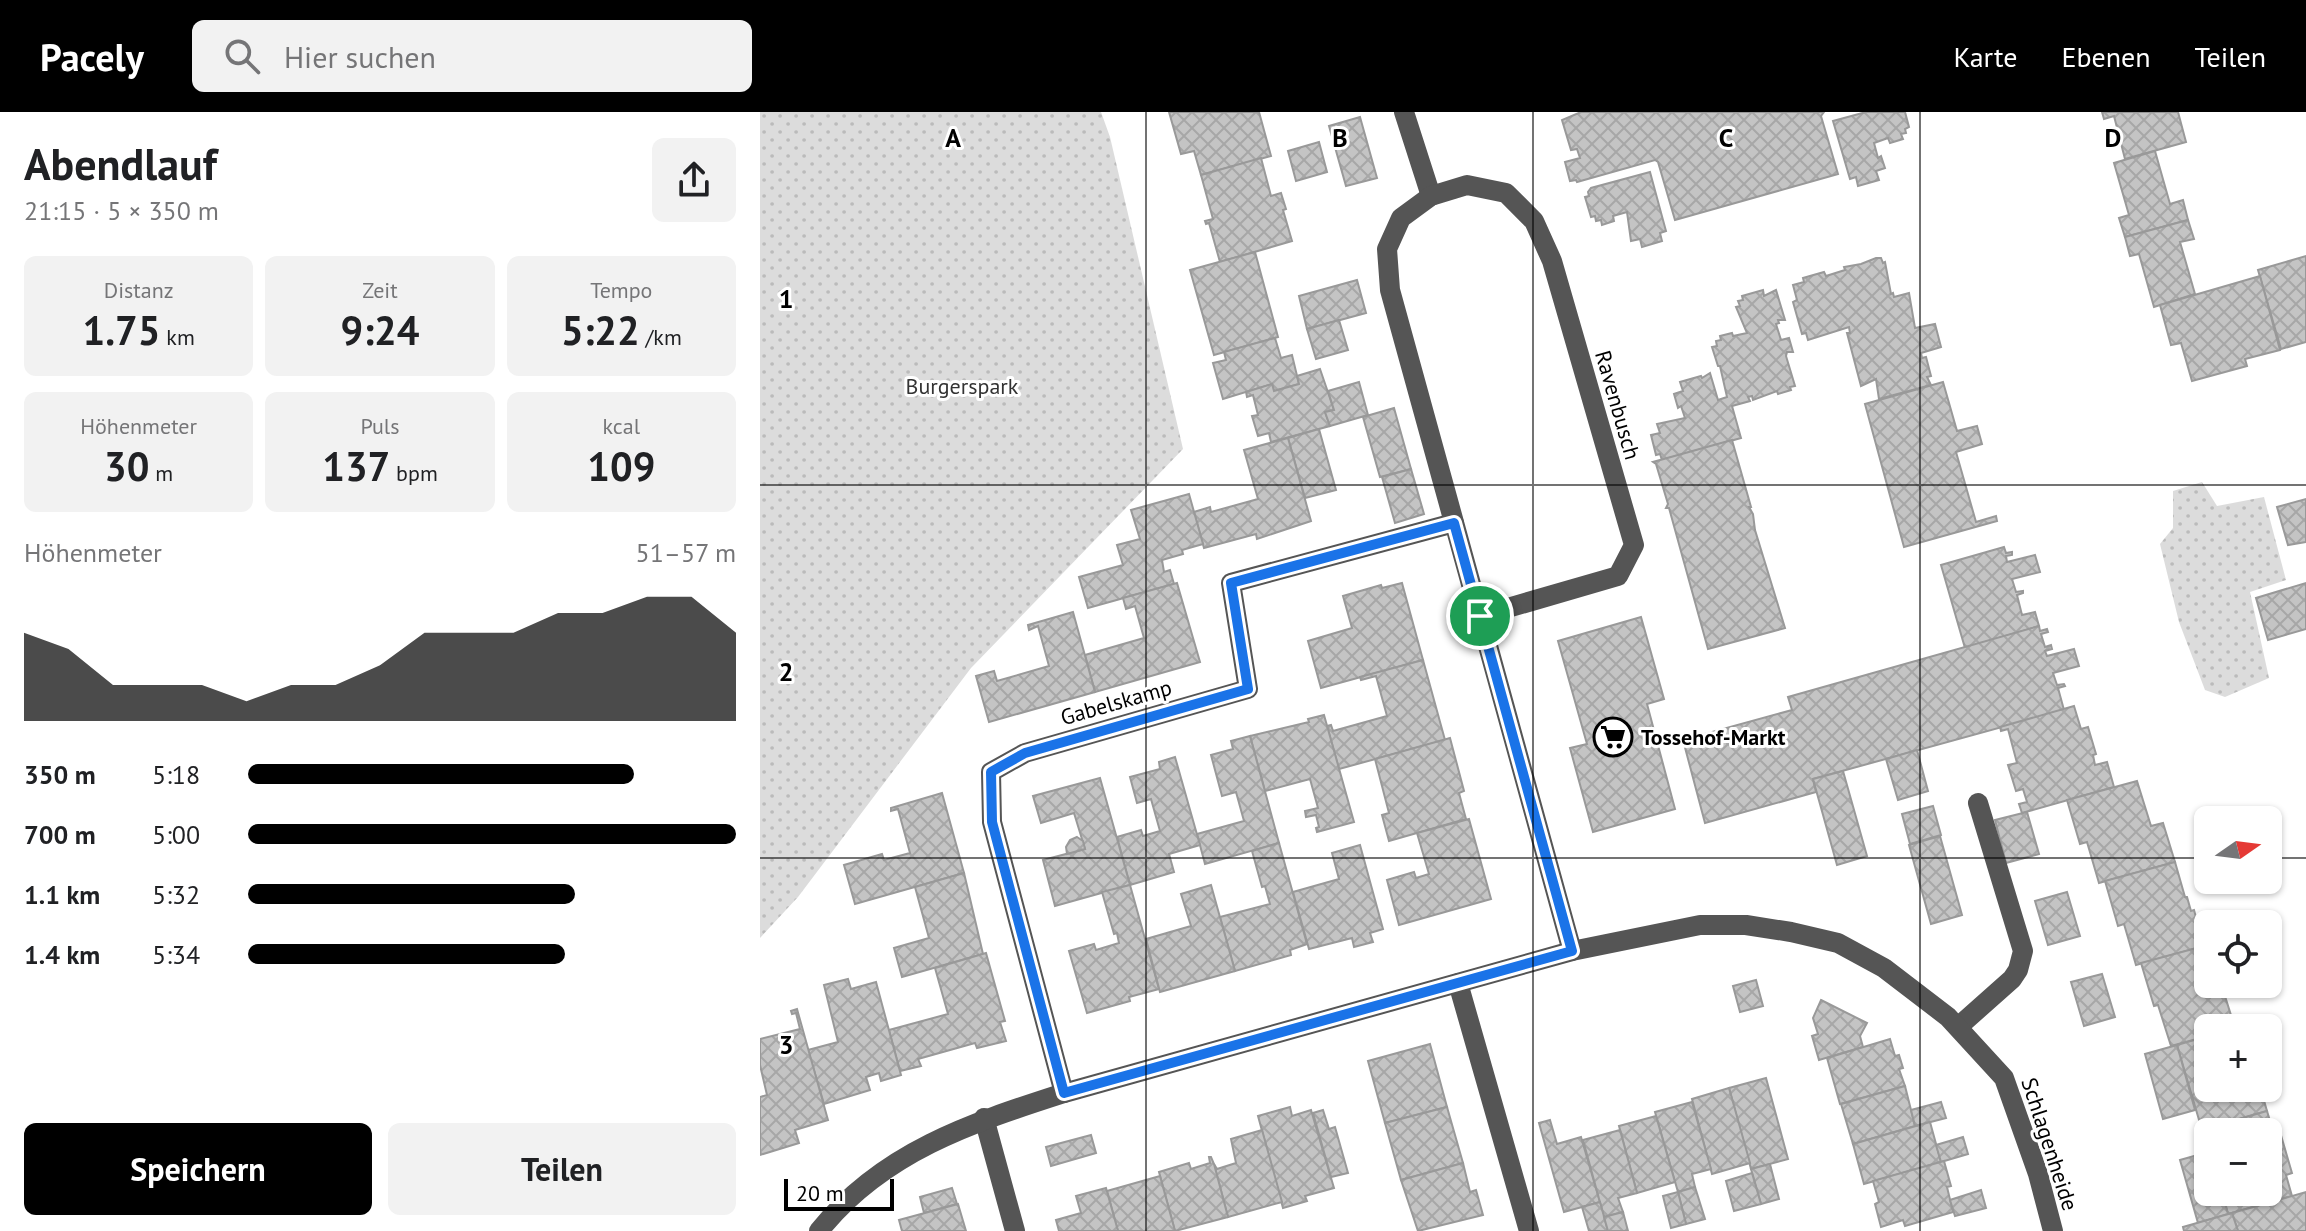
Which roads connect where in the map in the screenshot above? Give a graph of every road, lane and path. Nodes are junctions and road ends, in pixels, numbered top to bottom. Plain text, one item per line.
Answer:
1 (1404, 112) edge
2 (1431, 196) junction
3 (1454, 523) junction
4 (1480, 616) junction
5 (1978, 803) dead end
6 (1572, 951) junction
7 (1458, 983) junction
8 (1958, 1027) junction
9 (1064, 1093) junction
10 (984, 1118) junction
11 (819, 1231) edge
12 (1015, 1231) edge
13 (1529, 1231) edge
14 (2053, 1231) edge

1 - 2 street
2 - 3 street, Ravenbusch
2 - 4 street, Ravenbusch
3 - 4 street, Ravenbusch
3 - 9 street, Gabelskamp
4 - 6 street, Ravenbusch
5 - 8 street
6 - 7 street
6 - 8 street, Schlagenheide
7 - 9 street
7 - 13 street
8 - 14 street, Schlagenheide
9 - 10 street
10 - 11 street
10 - 12 street

